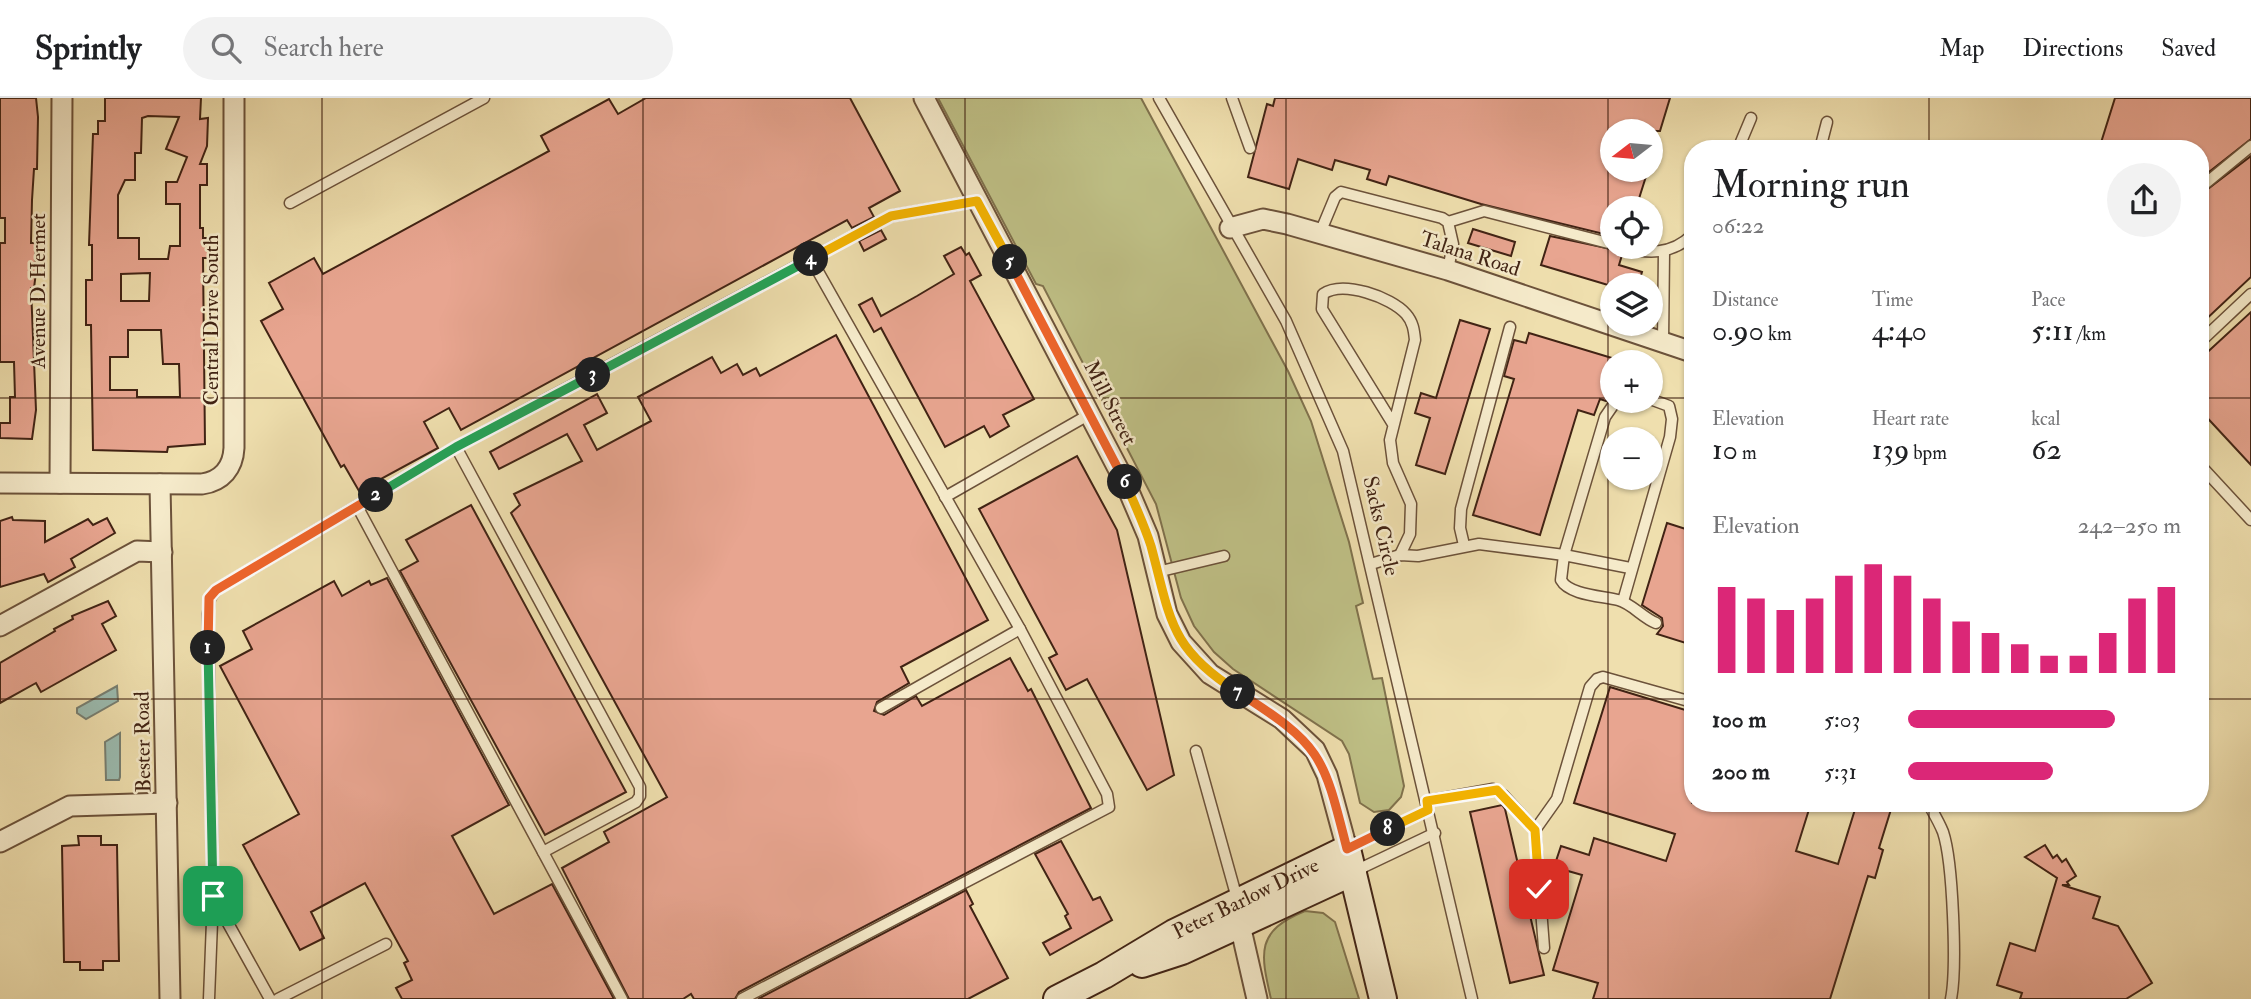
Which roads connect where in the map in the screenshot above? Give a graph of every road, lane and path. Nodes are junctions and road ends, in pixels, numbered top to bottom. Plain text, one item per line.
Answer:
1 (62, 98) edge
2 (234, 98) edge
3 (484, 98) edge
4 (923, 98) edge
5 (1159, 98) edge
6 (1232, 98) edge
7 (1751, 118) dead end
8 (1827, 122) dead end
9 (1742, 140) edge
10 (1822, 140) edge
11 (2251, 146) edge
12 (1250, 148) dead end
13 (2209, 181) edge
14 (977, 201) junction
15 (290, 203) dead end
16 (1448, 222) junction
17 (1230, 228) junction
18 (1320, 233) junction
19 (1600, 241) edge
20 (1684, 243) edge
21 (1664, 251) joint
22 (811, 259) junction
23 (1448, 270) junction
24 (2251, 293) edge
25 (1510, 327) dead end
26 (2209, 333) edge
27 (1663, 342) junction
28 (1684, 349) edge
29 (1663, 404) edge
30 (1608, 413) edge
31 (1090, 414) junction
32 (1393, 424) junction
33 (456, 447) junction
34 (2209, 475) edge
35 (0, 483) edge
36 (60, 484) junction
37 (160, 484) junction
38 (945, 498) junction
39 (357, 506) junction
40 (2251, 520) edge
41 (1464, 545) junction
42 (162, 552) junction
43 (1400, 555) junction
44 (1564, 555) junction
45 (1224, 556) dead end
46 (1371, 564) junction
47 (1630, 568) junction
48 (1157, 572) junction
49 (1623, 601) junction
50 (1656, 623) dead end
51 (0, 626) edge
52 (1020, 629) junction
53 (1684, 700) edge
54 (881, 708) dead end
55 (1196, 751) dead end
56 (167, 803) junction
57 (1427, 805) junction
58 (1932, 812) edge
59 (1535, 830) junction
60 (1435, 833) junction
61 (0, 842) edge
62 (543, 852) junction
63 (1350, 860) junction
64 (213, 896) junction
65 (1239, 914) junction
66 (386, 944) dead end
67 (1544, 948) dead end
68 (170, 999) edge
69 (209, 999) edge
70 (270, 999) edge
71 (278, 999) edge
72 (622, 999) edge
73 (742, 999) edge
74 (1056, 999) edge
75 (1256, 999) edge
76 (1383, 999) edge
77 (1473, 999) edge
78 (1951, 999) edge

1 - 36 street, Avenue D. Hermet
2 - 37 street, Central Drive South
3 - 15 lane
4 - 14 street, Mill Street
5 - 17 lane, Sacks Circle
6 - 12 lane
7 - 9 lane
8 - 10 lane
11 - 13 lane
14 - 22 lane
14 - 31 street, Mill Street
16 - 18 lane
16 - 19 lane
16 - 23 lane
17 - 18 street, Talana Road
17 - 46 lane, Sacks Circle
18 - 23 street, Talana Road
20 - 21 lane
21 - 27 lane
22 - 33 lane
22 - 38 lane
23 - 27 street, Talana Road
24 - 26 lane
25 - 41 lane
27 - 28 street, Talana Road
29 - 47 lane
30 - 44 lane
31 - 38 lane
31 - 48 street, Mill Street
32 - 32 lane
32 - 43 lane
33 - 39 lane
33 - 62 lane
34 - 40 lane
35 - 36 street, Central Drive South
36 - 37 street, Central Drive South
37 - 42 street, Bester Road
38 - 52 lane
39 - 62 lane
39 - 64 lane
41 - 43 lane
41 - 44 lane
42 - 51 street
42 - 56 street, Bester Road
43 - 46 lane
44 - 47 lane
44 - 49 lane
45 - 48 lane
46 - 57 lane, Sacks Circle
47 - 49 lane
48 - 63 street, Mill Street
49 - 50 lane
52 - 54 lane
52 - 73 lane
53 - 59 lane
55 - 65 lane
56 - 61 street
56 - 68 street, Bester Road
57 - 59 lane, Peter Barlow Drive
57 - 60 lane, Sacks Circle
57 - 63 lane, Peter Barlow Drive
58 - 78 lane
59 - 67 lane
60 - 63 lane, Peter Barlow Drive
60 - 77 lane, Sacks Circle
62 - 72 lane
63 - 65 street, Peter Barlow Drive
63 - 76 street
64 - 69 lane
64 - 70 lane
65 - 74 street, Peter Barlow Drive
65 - 75 street
66 - 71 lane

